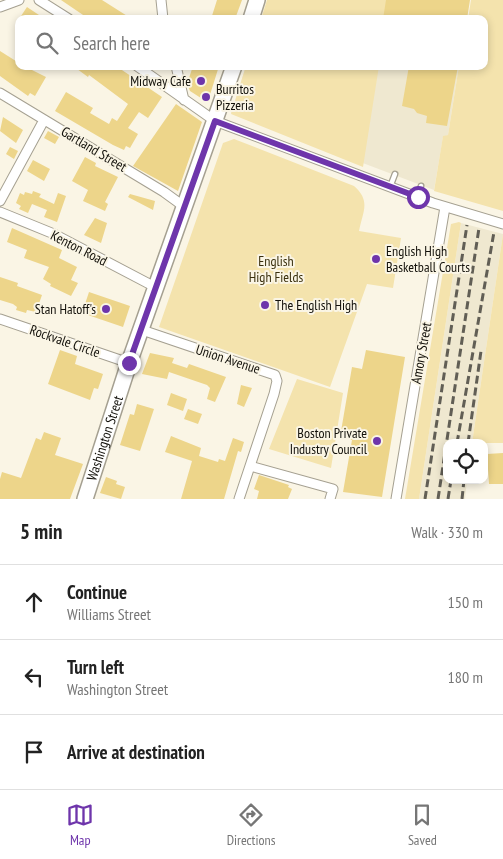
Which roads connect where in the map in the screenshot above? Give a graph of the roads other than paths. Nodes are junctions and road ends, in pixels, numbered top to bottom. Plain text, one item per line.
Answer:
1 (19, 0) edge
2 (39, 0) edge
3 (161, 0) edge
4 (257, 0) edge
5 (0, 7) edge
6 (63, 15) edge
7 (163, 15) edge
8 (252, 15) edge
9 (143, 70) edge
10 (177, 70) edge
11 (233, 70) edge
12 (0, 93) edge
13 (184, 100) junction
14 (44, 120) junction
15 (215, 121) junction
16 (395, 174) dead end
17 (421, 186) dead end
18 (390, 187) junction
19 (418, 197) junction
20 (0, 201) edge
21 (445, 207) junction
22 (186, 208) junction
23 (0, 212) edge
24 (503, 224) edge
25 (157, 288) junction
26 (0, 319) edge
27 (142, 330) junction
28 (129, 363) junction
29 (250, 466) junction
30 (85, 499) edge
31 (239, 499) edge
32 (330, 499) edge
33 (396, 499) edge

1 - 5 street
2 - 6 street
3 - 7 street
4 - 8 main road
9 - 13 street
10 - 13 street
11 - 15 main road, Washington Street
12 - 14 street, Gartland Street
13 - 15 street
14 - 20 street
14 - 22 street, Gartland Street
15 - 18 street
15 - 22 main road, Washington Street
16 - 18 lane
17 - 19 lane
18 - 19 street
19 - 21 street
21 - 24 street
21 - 33 street, Amory Street
22 - 25 main road, Washington Street
23 - 25 street, Kenton Road
25 - 27 main road, Washington Street
26 - 28 street, Rockvale Circle
27 - 28 main road, Washington Street
27 - 29 street, Union Avenue
28 - 30 main road, Washington Street
29 - 31 street, Union Avenue
29 - 32 street

